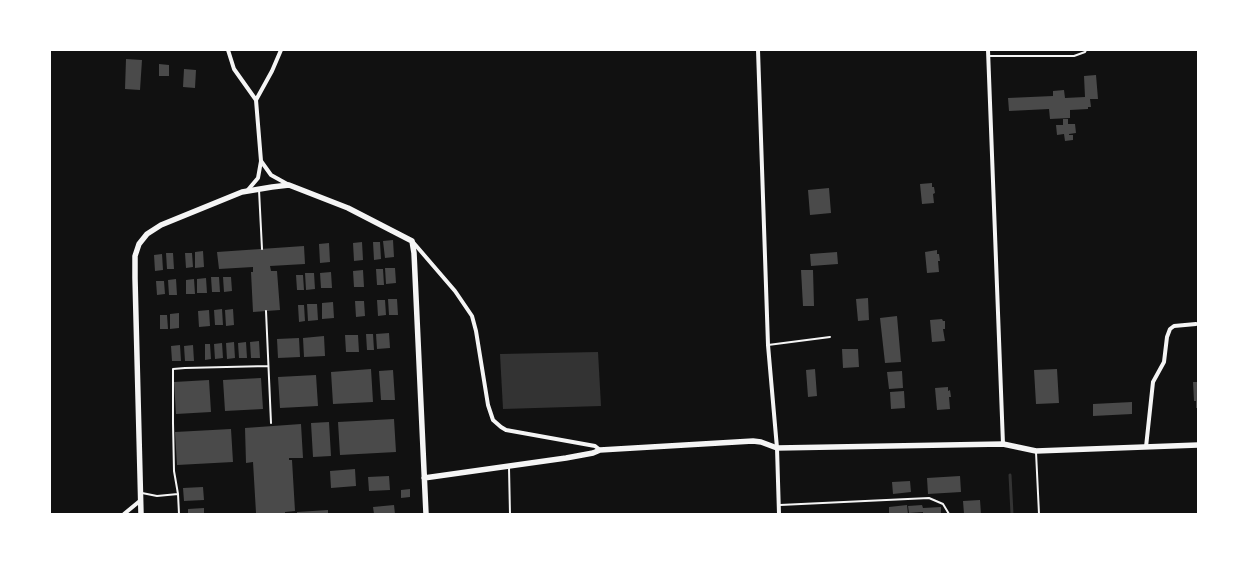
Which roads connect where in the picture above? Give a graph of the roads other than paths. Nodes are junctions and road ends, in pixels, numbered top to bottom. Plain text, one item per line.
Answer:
1 (228, 50) edge
2 (281, 50) edge
3 (758, 50) edge
4 (988, 50) edge
5 (1086, 50) edge
6 (988, 56) junction
7 (256, 100) junction
8 (261, 161) junction
9 (289, 185) junction
10 (259, 188) junction
11 (247, 191) junction
12 (412, 241) junction
13 (262, 249) dead end
14 (266, 311) dead end
15 (1196, 324) dead end
16 (830, 337) dead end
17 (768, 345) junction
18 (268, 366) junction
19 (271, 423) dead end
20 (1002, 444) junction
21 (1198, 445) edge
22 (1146, 447) junction
23 (777, 448) junction
24 (600, 450) junction
25 (1036, 450) junction
26 (509, 467) junction
27 (424, 478) junction
28 (140, 493) junction
29 (178, 494) junction
30 (141, 500) junction
31 (779, 505) junction
32 (124, 514) edge
33 (141, 514) edge
34 (179, 514) edge
35 (426, 514) edge
36 (510, 514) edge
37 (779, 514) edge
38 (949, 514) edge
39 (1039, 514) edge

1 - 7 street
2 - 7 street
3 - 17 street
4 - 6 street
5 - 6 lane
6 - 20 street
7 - 8 street
8 - 9 street
8 - 11 street
9 - 10 street
9 - 12 street
10 - 11 street
10 - 13 lane
11 - 28 street
12 - 24 street
12 - 27 street
14 - 18 lane
15 - 22 street
16 - 17 lane
17 - 23 street
18 - 19 lane
18 - 29 lane
20 - 23 street
20 - 25 street
21 - 22 street
22 - 25 street
23 - 24 street
23 - 31 street
24 - 26 street
25 - 39 lane
26 - 27 street
26 - 36 lane
27 - 35 street
28 - 29 lane
28 - 30 street
29 - 34 lane
30 - 32 street
30 - 33 street
31 - 37 street
31 - 38 lane

